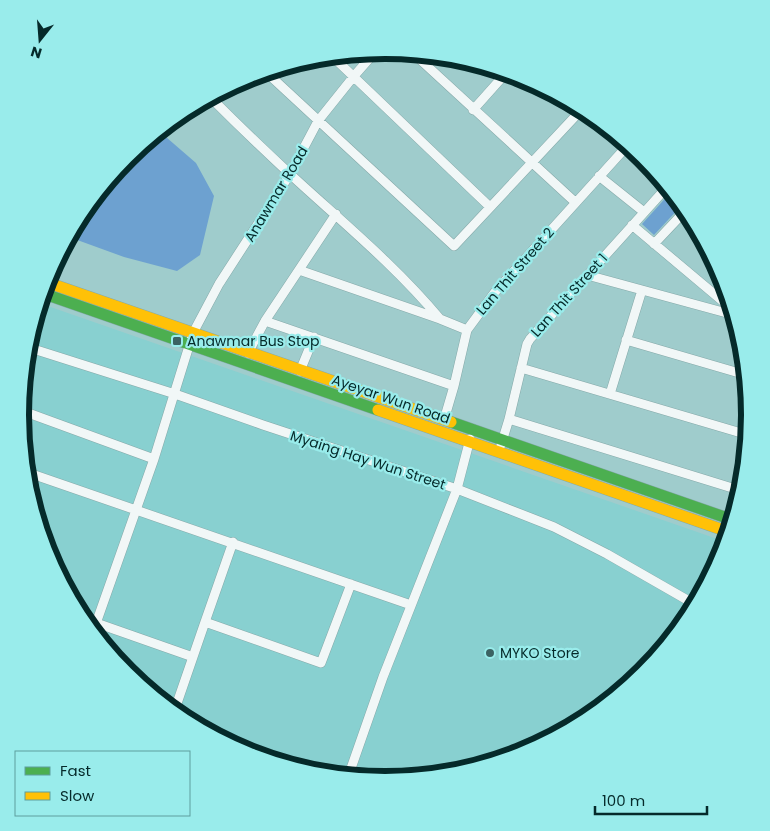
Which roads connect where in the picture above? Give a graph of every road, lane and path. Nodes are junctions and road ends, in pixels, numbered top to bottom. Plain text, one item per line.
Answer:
1 (368, 60) edge
2 (422, 61) edge
3 (339, 62) edge
4 (354, 76) junction
5 (272, 77) edge
6 (501, 78) edge
7 (216, 102) edge
8 (473, 110) junction
9 (576, 115) edge
10 (318, 121) junction
11 (623, 151) edge
12 (531, 163) junction
13 (290, 174) junction
14 (599, 176) junction
15 (662, 192) edge
16 (575, 202) junction
17 (490, 207) junction
18 (644, 212) junction
19 (336, 214) junction
20 (680, 216) edge
21 (632, 225) junction
22 (654, 244) junction
23 (299, 270) junction
24 (587, 275) junction
25 (54, 285) edge
26 (642, 290) junction
27 (50, 296) edge
28 (722, 302) edge
29 (726, 313) edge
30 (440, 319) junction
31 (265, 321) junction
32 (467, 330) junction
33 (193, 333) junction
34 (314, 337) junction
35 (626, 340) junction
36 (189, 345) junction
37 (35, 350) edge
38 (248, 353) junction
39 (521, 368) junction
40 (300, 370) junction
41 (738, 373) edge
42 (454, 386) junction
43 (175, 394) junction
44 (610, 394) junction
45 (29, 413) edge
46 (509, 419) junction
47 (444, 420) junction
48 (473, 430) junction
49 (740, 433) edge
50 (502, 440) junction
51 (469, 442) junction
52 (499, 452) junction
53 (154, 459) junction
54 (34, 475) edge
55 (457, 488) junction
56 (733, 488) edge
57 (136, 509) junction
58 (726, 517) edge
59 (722, 529) edge
60 (233, 542) junction
61 (351, 584) junction
62 (689, 601) edge
63 (411, 605) junction
64 (205, 622) junction
65 (96, 623) edge
66 (101, 630) edge
67 (193, 657) junction
68 (177, 704) edge
69 (350, 770) edge

1 - 4 street, Anawmar Road
2 - 8 street
3 - 4 street
4 - 10 street, Anawmar Road
4 - 17 street
5 - 10 street
6 - 8 street
7 - 13 street
8 - 12 street
9 - 12 street
10 - 13 street, Anawmar Road
10 - 17 street
11 - 14 street, Lan Thit Street 2
12 - 16 street
12 - 17 street
13 - 19 street
13 - 33 street, Anawmar Road
14 - 16 street, Lan Thit Street 2
14 - 18 street
15 - 18 street, Lan Thit Street 1
16 - 32 street, Lan Thit Street 2
18 - 21 street, Lan Thit Street 1
19 - 23 street
19 - 30 street
20 - 22 street
21 - 22 street
21 - 24 street, Lan Thit Street 1
22 - 28 street
23 - 30 street
23 - 31 street
24 - 26 street
24 - 39 street, Lan Thit Street 1
25 - 33 main road, Ayeyar Wun Road
26 - 29 street
26 - 35 street
27 - 36 main road, Ayeyar Wun Road
30 - 32 street
31 - 34 street
31 - 38 street
32 - 42 street, Lan Thit Street 2
33 - 36 street, Anawmar Road
33 - 38 main road, Ayeyar Wun Road
34 - 40 street
34 - 42 street
35 - 41 street
35 - 44 street
36 - 43 street, Anawmar Road
36 - 51 main road, Ayeyar Wun Road
37 - 43 street, Myaing Hay Wun Street
38 - 40 main road, Ayeyar Wun Road
39 - 44 street
39 - 46 street, Lan Thit Street 1
40 - 47 main road, Ayeyar Wun Road
42 - 47 street, Lan Thit Street 2
43 - 53 street, Anawmar Road
43 - 55 street, Myaing Hay Wun Street
44 - 49 street
45 - 53 street
46 - 50 street, Lan Thit Street 1
46 - 56 street
47 - 48 main road, Ayeyar Wun Road
48 - 50 main road, Ayeyar Wun Road
48 - 51 street
50 - 52 street, Lan Thit Street 1
50 - 58 main road, Ayeyar Wun Road
51 - 52 main road, Ayeyar Wun Road
51 - 55 street
52 - 59 main road, Ayeyar Wun Road
53 - 57 street, Anawmar Road
54 - 57 street
55 - 62 street, Myaing Hay Wun Street
55 - 63 street
57 - 60 street
57 - 65 street, Anawmar Road
60 - 61 street
60 - 64 street
61 - 63 street
61 - 64 street
63 - 69 street
64 - 67 street
66 - 67 street
67 - 68 street

